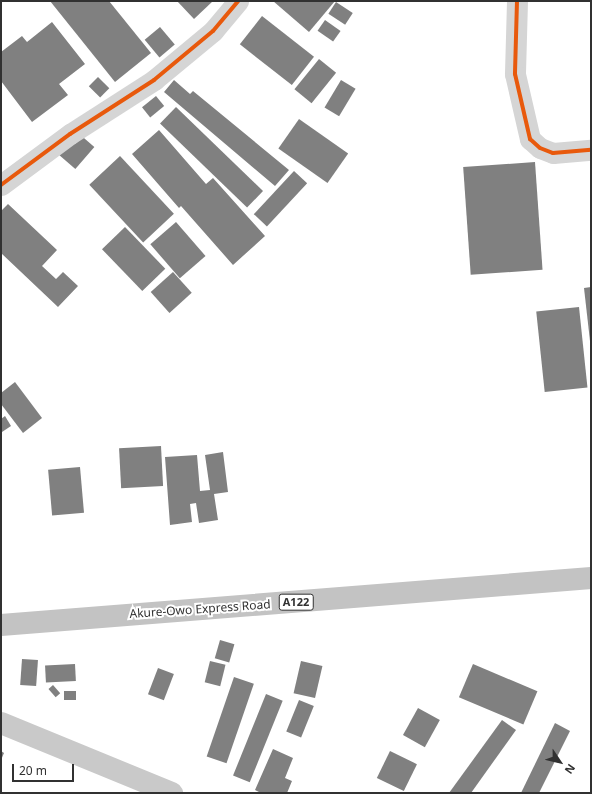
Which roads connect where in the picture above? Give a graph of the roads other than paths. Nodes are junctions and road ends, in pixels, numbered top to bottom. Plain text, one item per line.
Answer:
1 (238, 1) edge
2 (517, 1) edge
3 (591, 150) edge
4 (1, 185) edge
5 (591, 578) edge
6 (1, 625) edge
7 (1, 723) edge
8 (172, 793) edge

1 - 4 street
2 - 3 street
5 - 6 highway, Akure-Owo Express Road / A122
7 - 8 main road

